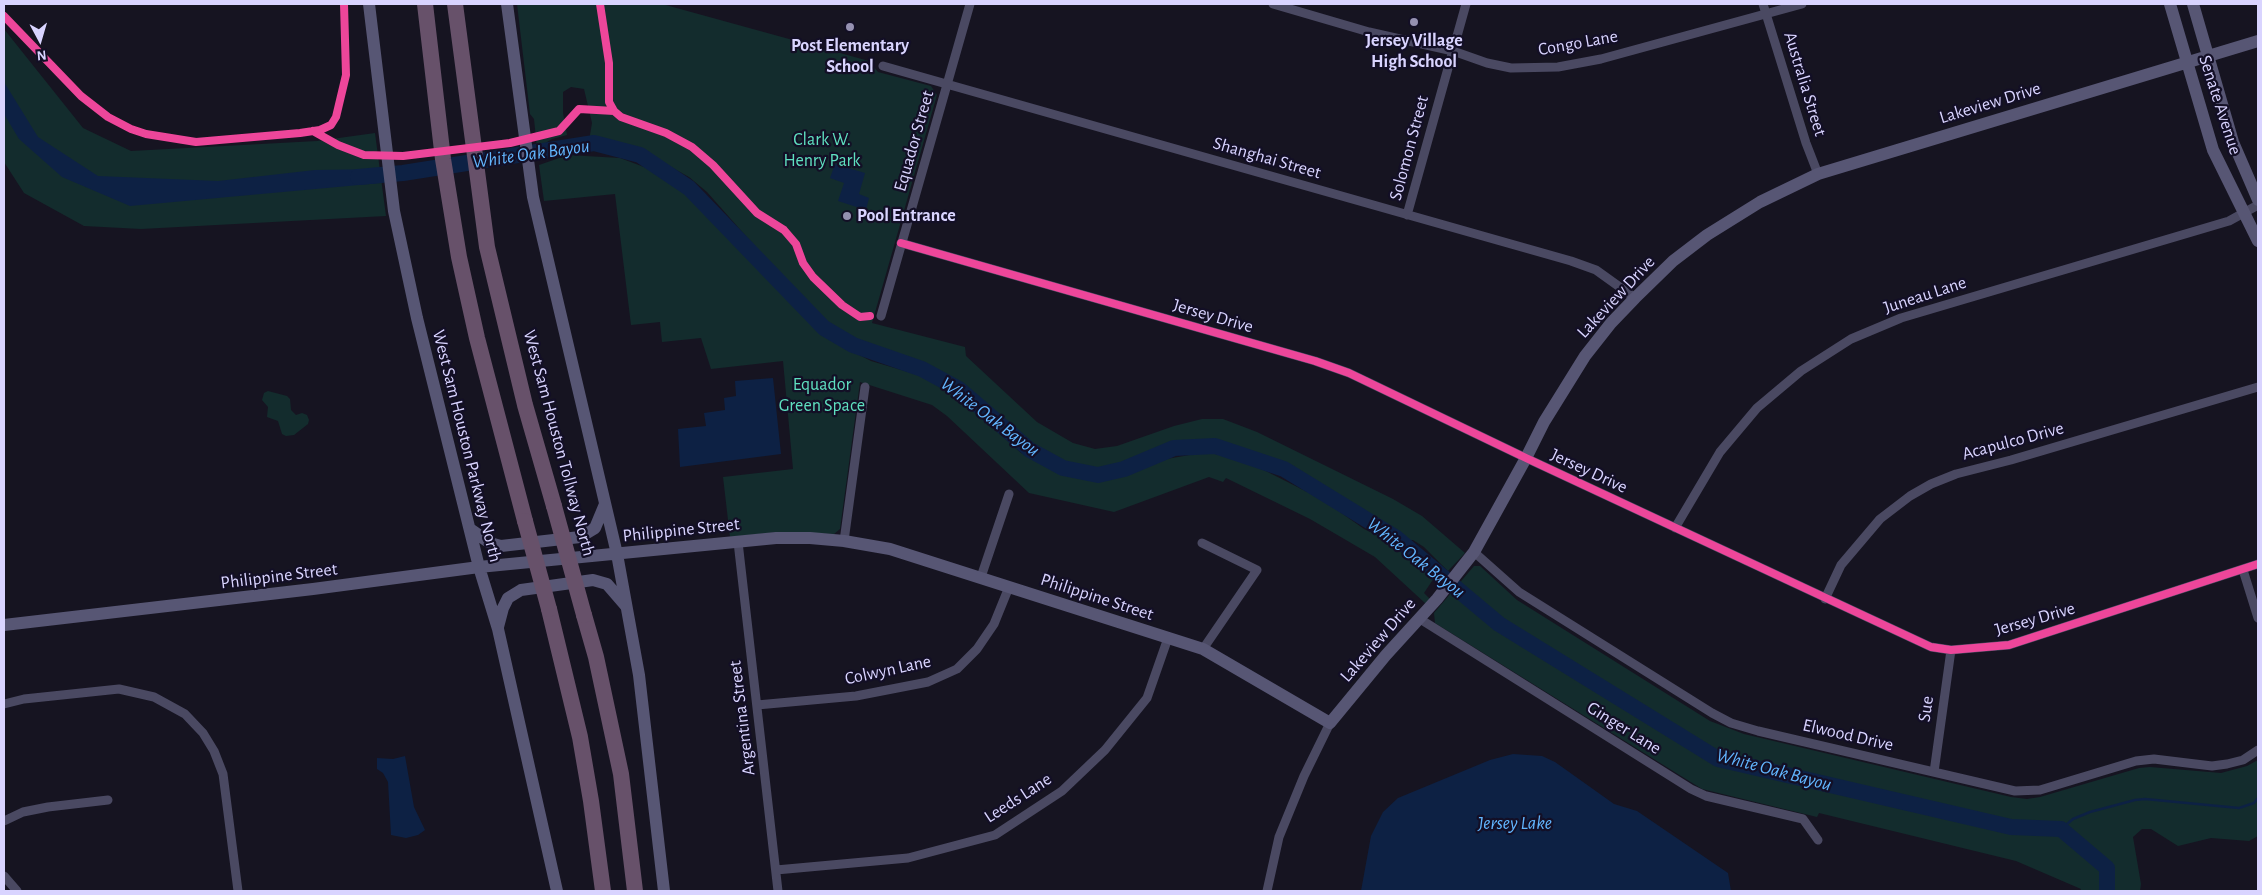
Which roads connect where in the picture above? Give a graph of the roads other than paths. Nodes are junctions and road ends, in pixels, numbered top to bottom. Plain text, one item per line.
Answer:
1 (369, 4) edge
2 (425, 4) edge
3 (455, 4) edge
4 (507, 4) edge
5 (970, 4) edge
6 (1273, 4) edge
7 (1466, 4) edge
8 (1763, 4) edge
9 (1802, 4) edge
10 (2170, 4) edge
11 (2193, 4) edge
12 (1766, 14) junction
13 (2258, 41) edge
14 (1453, 51) junction
15 (2208, 56) junction
16 (2188, 62) junction
17 (883, 66) dead end
18 (947, 84) junction
19 (1818, 174) junction
20 (2258, 200) edge
21 (2258, 205) edge
22 (2243, 213) junction
23 (1407, 215) junction
24 (2258, 241) edge
25 (901, 243) junction
26 (1635, 298) junction
27 (880, 316) dead end
28 (865, 387) dead end
29 (2258, 387) edge
30 (1526, 458) junction
31 (1009, 494) dead end
32 (605, 504) junction
33 (1675, 528) junction
34 (470, 529) junction
35 (844, 541) junction
36 (738, 542) junction
37 (1202, 543) dead end
38 (1474, 552) junction
39 (617, 554) junction
40 (2258, 564) edge
41 (479, 567) junction
42 (2243, 570) junction
43 (981, 577) junction
44 (1010, 587) junction
45 (1825, 599) junction
46 (626, 606) junction
47 (2258, 618) edge
48 (1420, 619) junction
49 (4, 625) edge
50 (498, 629) junction
51 (1168, 638) junction
52 (1203, 648) junction
53 (1951, 650) junction
54 (4, 704) edge
55 (757, 705) junction
56 (1330, 723) junction
57 (2258, 750) edge
58 (1934, 772) junction
59 (108, 800) dead end
60 (4, 821) edge
61 (1818, 840) dead end
62 (776, 870) junction
63 (4, 876) edge
64 (16, 891) edge
65 (238, 891) edge
66 (556, 891) edge
67 (603, 891) edge
68 (635, 891) edge
69 (664, 891) edge
70 (778, 891) edge
71 (1267, 891) edge

1 - 34 street, West Sam Houston Parkway North
2 - 67 highway, bridge
3 - 68 highway, West Sam Houston Tollway North, bridge
4 - 32 street
5 - 18 street, Equador Street
6 - 14 street, Congo Lane
7 - 14 street, Solomon Street
8 - 12 street, Australia Street
9 - 12 street, Congo Lane
10 - 16 street, Senate Avenue
11 - 15 street, Senate Avenue
12 - 14 street, Congo Lane
12 - 19 street, Australia Street
13 - 15 street, Lakeview Drive
14 - 23 street, Solomon Street
15 - 16 street, Lakeview Drive
15 - 20 street, Senate Avenue
16 - 19 street, Lakeview Drive
16 - 22 street, Senate Avenue
17 - 18 street, Shanghai Street
18 - 23 street, Shanghai Street
18 - 25 street, Equador Street
19 - 26 street, Lakeview Drive
21 - 22 street, Juneau Lane
22 - 24 street, Senate Avenue
22 - 33 street, Juneau Lane
23 - 26 street, Shanghai Street
25 - 27 street, Equador Street
25 - 30 street, Jersey Drive
26 - 30 street, Lakeview Drive
28 - 35 street
29 - 45 street, Acapulco Drive
30 - 33 street, Jersey Drive
30 - 38 street, Lakeview Drive
31 - 43 street
32 - 34 street
32 - 39 street
33 - 45 street, Jersey Drive
34 - 41 street, West Sam Houston Parkway North
35 - 36 street, Philippine Street
35 - 43 street, Philippine Street
36 - 39 street, Philippine Street
36 - 55 street, Argentina Street
37 - 52 street
38 - 48 street, Lakeview Drive
38 - 58 street, Elwood Drive
39 - 41 street, Philippine Street
39 - 46 street
40 - 42 street, Jersey Drive
41 - 49 street, Philippine Street
41 - 50 street, West Sam Houston Parkway North
42 - 47 street
42 - 53 street, Jersey Drive
43 - 44 street, Philippine Street
44 - 51 street, Philippine Street
44 - 55 street, Colwyn Lane
45 - 53 street, Jersey Drive
46 - 50 street
46 - 69 street
48 - 56 street, Lakeview Drive
48 - 61 street, Ginger Lane
50 - 66 street, West Sam Houston Parkway North
51 - 52 street, Philippine Street
51 - 62 street, Leeds Lane
52 - 56 street, Philippine Street
53 - 58 street, Sue
54 - 65 street
55 - 62 street, Argentina Street
56 - 71 street, Lakeview Drive
57 - 58 street, Elwood Drive
59 - 60 street
62 - 70 street, Argentina Street
63 - 64 street

